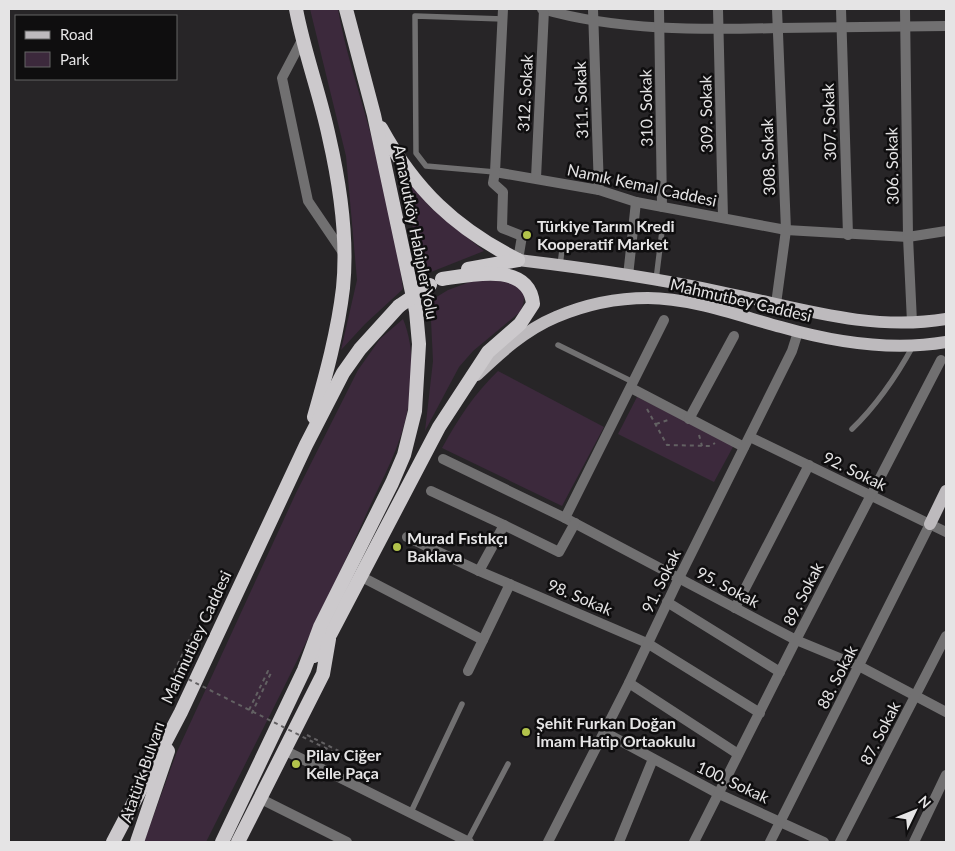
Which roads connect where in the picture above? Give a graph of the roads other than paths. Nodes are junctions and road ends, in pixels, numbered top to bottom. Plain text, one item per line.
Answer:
1 (296, 9) edge
2 (346, 9) edge
3 (543, 9) edge
4 (593, 9) edge
5 (659, 9) edge
6 (718, 9) edge
7 (777, 9) edge
8 (840, 9) edge
9 (905, 9) edge
10 (503, 12) edge
11 (593, 20) junction
12 (946, 26) edge
13 (660, 27) junction
14 (904, 27) junction
15 (777, 28) junction
16 (840, 28) junction
17 (719, 30) junction
18 (302, 40) junction
19 (374, 115) junction
20 (495, 172) junction
21 (536, 178) junction
22 (598, 190) junction
23 (636, 202) junction
24 (662, 207) junction
25 (723, 218) junction
26 (786, 230) junction
27 (662, 231) dead end
28 (946, 231) edge
29 (848, 234) junction
30 (908, 237) junction
31 (562, 250) dead end
32 (344, 254) junction
33 (518, 260) junction
34 (560, 265) junction
35 (628, 276) junction
36 (656, 280) junction
37 (436, 282) junction
38 (776, 304) junction
39 (946, 319) edge
40 (664, 320) dead end
41 (912, 322) junction
42 (798, 332) junction
43 (734, 336) dead end
44 (914, 344) junction
45 (558, 345) dead end
46 (942, 345) edge
47 (941, 360) dead end
48 (464, 387) junction
49 (634, 388) junction
50 (689, 419) junction
51 (852, 429) dead end
52 (750, 437) junction
53 (306, 444) junction
54 (744, 447) junction
55 (443, 459) dead end
56 (809, 465) junction
57 (431, 491) dead end
58 (946, 491) edge
59 (871, 495) junction
60 (565, 518) junction
61 (575, 523) junction
62 (504, 524) junction
63 (930, 524) junction
64 (946, 532) edge
65 (407, 537) dead end
66 (361, 545) junction
67 (478, 571) junction
68 (360, 576) junction
69 (678, 578) junction
70 (510, 584) junction
71 (667, 602) junction
72 (736, 608) junction
73 (331, 633) junction
74 (946, 636) edge
75 (483, 640) junction
76 (796, 640) junction
77 (647, 643) junction
78 (859, 666) junction
79 (304, 670) junction
80 (468, 671) dead end
81 (780, 672) junction
82 (629, 683) junction
83 (916, 697) junction
84 (462, 704) dead end
85 (181, 712) junction
86 (946, 712) edge
87 (760, 713) junction
88 (604, 732) junction
89 (284, 750) junction
90 (738, 754) junction
91 (652, 759) junction
92 (508, 764) dead end
93 (946, 775) edge
94 (719, 794) junction
95 (259, 798) junction
96 (411, 812) junction
97 (231, 819) junction
98 (781, 821) junction
99 (113, 842) edge
100 (137, 842) edge
101 (216, 842) edge
102 (222, 842) edge
103 (238, 842) edge
104 (347, 842) edge
105 (468, 842) edge
106 (548, 842) edge
107 (619, 842) edge
108 (694, 842) edge
109 (770, 842) edge
110 (824, 842) edge
111 (840, 842) edge
112 (914, 842) edge

1 - 18 highway
2 - 19 highway, Arnavutköy Habipler Yolu
3 - 11 street
3 - 21 street, 312. Sokak
4 - 11 street, 311. Sokak
5 - 13 street, 310. Sokak
6 - 17 street, 309. Sokak
7 - 15 street, 308. Sokak
8 - 16 street, 307. Sokak
9 - 14 street, 306. Sokak
10 - 20 street
10 - 20 lane
11 - 13 street
11 - 22 street, 311. Sokak
12 - 14 street
13 - 17 street
13 - 24 street, 310. Sokak
14 - 16 street
14 - 30 street, 306. Sokak
15 - 16 street
15 - 17 street
15 - 26 street, 308. Sokak
16 - 29 street, 307. Sokak
17 - 25 street, 309. Sokak
18 - 32 highway
18 - 32 street
19 - 33 highway
19 - 66 highway, Arnavutköy Habipler Yolu
20 - 21 street, Namık Kemal Caddesi
20 - 33 street
21 - 22 street, Namık Kemal Caddesi
22 - 23 street, Namık Kemal Caddesi
23 - 24 street, Namık Kemal Caddesi
23 - 35 street
24 - 25 street, Namık Kemal Caddesi
25 - 26 street, Namık Kemal Caddesi
26 - 29 street, Namık Kemal Caddesi
26 - 38 street, 308. Sokak
27 - 36 lane
28 - 30 street, Namık Kemal Caddesi
29 - 30 street, Namık Kemal Caddesi
30 - 41 street, 306. Sokak
31 - 34 lane
32 - 53 highway
33 - 34 main road, Mahmutbey Caddesi
33 - 37 highway
34 - 35 main road, Mahmutbey Caddesi
35 - 36 main road, Mahmutbey Caddesi
36 - 38 main road, Mahmutbey Caddesi
37 - 48 highway
37 - 53 highway, bridge
38 - 41 main road, Mahmutbey Caddesi
39 - 41 main road, Mahmutbey Caddesi
40 - 49 street
42 - 44 main road, Mahmutbey Caddesi
42 - 48 main road, Mahmutbey Caddesi
42 - 52 street, 91. Sokak
43 - 50 street
44 - 46 main road, Mahmutbey Caddesi
44 - 51 lane
45 - 49 lane
47 - 59 street, 89. Sokak
48 - 68 highway
49 - 50 street
49 - 60 street
50 - 54 street
52 - 54 street, 91. Sokak
52 - 56 street, 92. Sokak
53 - 85 highway, Mahmutbey Caddesi
54 - 69 street, 91. Sokak
55 - 60 street, 95. Sokak
56 - 59 street, 92. Sokak
56 - 72 street
57 - 62 street
58 - 63 main road
59 - 63 street, 92. Sokak
59 - 76 street, 89. Sokak
60 - 61 street, 95. Sokak
61 - 62 street
61 - 69 street, 95. Sokak
62 - 67 street
63 - 64 street, 92. Sokak
63 - 78 street, 88. Sokak
65 - 67 street, 98. Sokak
66 - 68 highway
66 - 79 highway, Arnavutköy Habipler Yolu
67 - 70 street, 98. Sokak
68 - 73 highway
68 - 75 street
69 - 71 street, 91. Sokak
69 - 72 street, 95. Sokak
70 - 75 street
70 - 77 street, 98. Sokak
71 - 77 street, 91. Sokak
71 - 81 street
72 - 76 street, 95. Sokak
73 - 79 highway
73 - 89 highway
74 - 83 street, 87. Sokak
75 - 80 street
76 - 78 street, 95. Sokak
76 - 81 street, 89. Sokak
77 - 82 street, 91. Sokak
77 - 87 street, 98. Sokak
78 - 83 street, 95. Sokak
78 - 98 street, 88. Sokak
79 - 97 highway
81 - 87 street, 89. Sokak
82 - 88 street, 91. Sokak
82 - 90 street
83 - 86 street, 95. Sokak
83 - 111 street, 87. Sokak
84 - 96 lane
85 - 99 highway, Mahmutbey Caddesi
85 - 100 highway, Atatürk Bulvarı
87 - 90 street, 89. Sokak
88 - 91 street, 100. Sokak
88 - 106 street, 91. Sokak
89 - 95 highway
89 - 96 street
90 - 94 street, 89. Sokak
91 - 94 street, 100. Sokak
91 - 107 street
92 - 105 lane
93 - 112 street
94 - 98 street, 100. Sokak
94 - 108 street, 89. Sokak
95 - 103 highway
95 - 104 street
96 - 105 street
97 - 101 highway
97 - 102 highway
98 - 109 street, 88. Sokak
98 - 110 street, 100. Sokak

